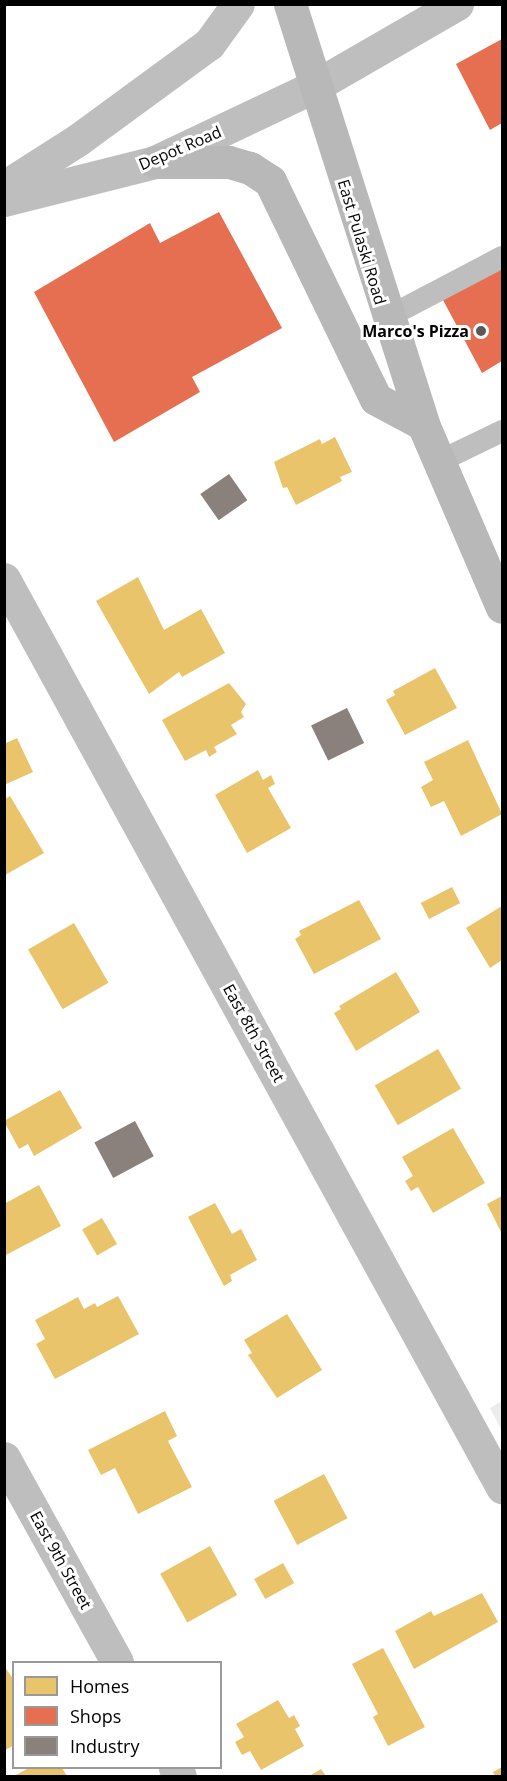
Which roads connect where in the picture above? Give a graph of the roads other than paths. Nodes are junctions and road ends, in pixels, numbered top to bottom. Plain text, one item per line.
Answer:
1 (238, 4) edge
2 (290, 4) edge
3 (457, 4) edge
4 (315, 86) junction
5 (155, 162) junction
6 (4, 187) edge
7 (4, 200) edge
8 (502, 257) edge
9 (386, 318) junction
10 (423, 424) junction
11 (502, 431) edge
12 (438, 462) junction
13 (4, 579) edge
14 (502, 607) edge
15 (4, 1458) edge
16 (502, 1486) edge
17 (116, 1661) edge

1 - 6 street
2 - 4 main road, East Pulaski Road
3 - 4 street, Depot Road
4 - 5 street, Depot Road
4 - 9 main road, East Pulaski Road
5 - 7 street, Depot Road
5 - 10 main road
8 - 9 lane
9 - 10 main road, East Pulaski Road
10 - 12 main road, East Pulaski Road
11 - 12 lane
12 - 14 main road, East Pulaski Road
13 - 16 street, East 8th Street
15 - 17 street, East 9th Street

